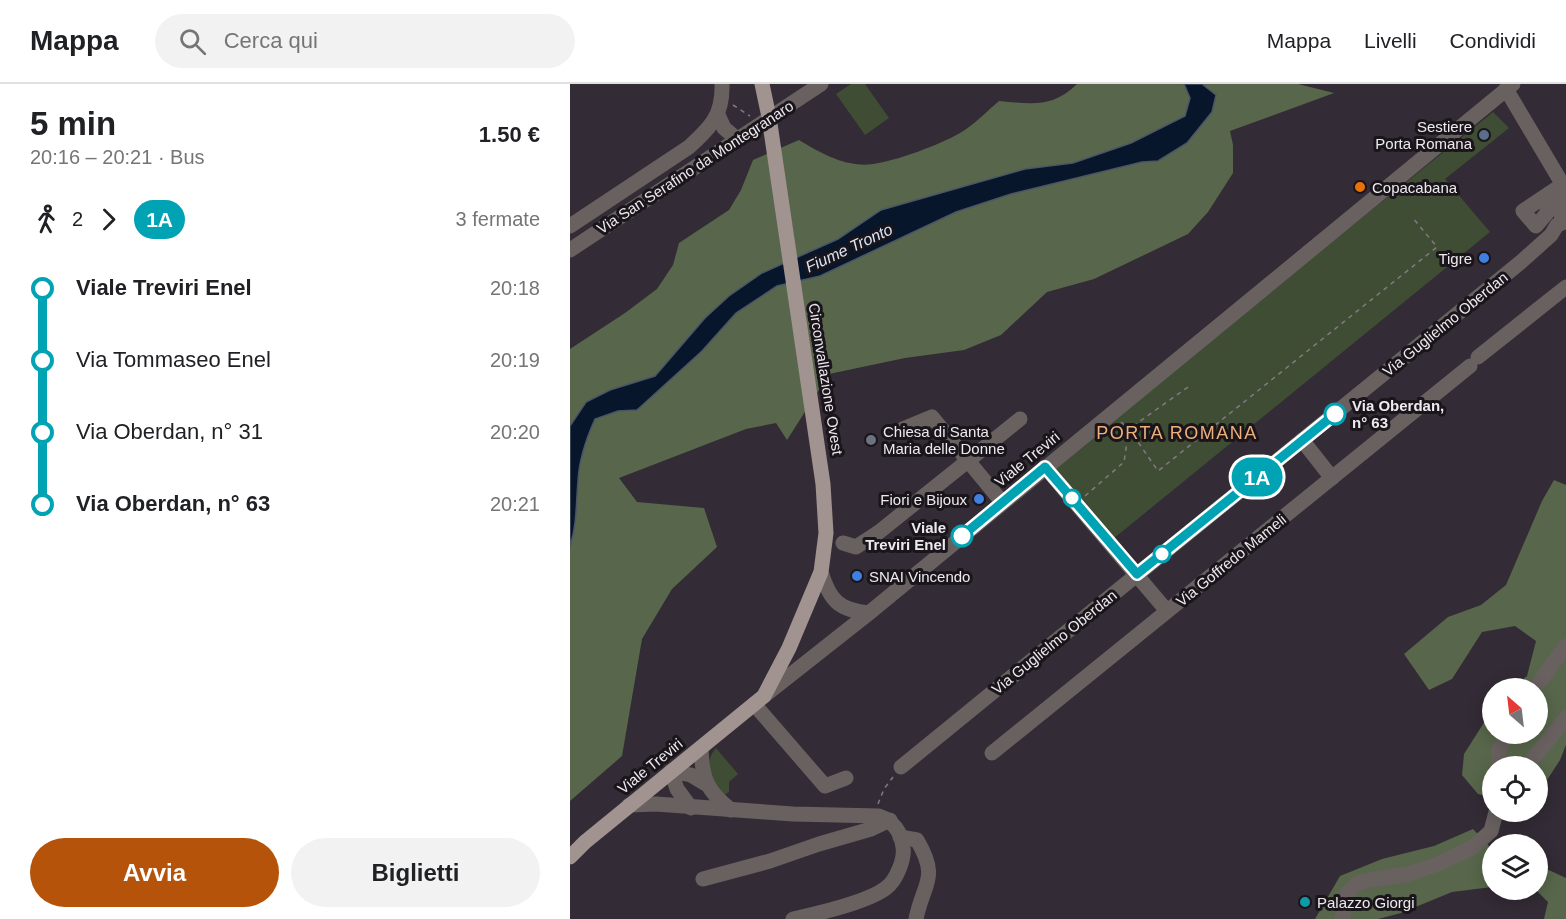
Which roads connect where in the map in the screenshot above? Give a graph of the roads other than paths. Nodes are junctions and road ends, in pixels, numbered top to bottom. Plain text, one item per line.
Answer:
1 (762, 84) edge
2 (814, 86) edge
3 (722, 89) edge
4 (1506, 90) edge
5 (718, 115) junction
6 (737, 139) junction
7 (1562, 185) junction
8 (1548, 194) dead end
9 (1561, 218) edge
10 (570, 226) edge
11 (570, 250) edge
12 (1566, 287) edge
13 (1020, 419) dead end
14 (903, 429) dead end
15 (1302, 440) junction
16 (968, 460) junction
17 (1045, 467) junction
18 (1332, 478) junction
19 (1002, 502) junction
20 (843, 543) dead end
21 (821, 572) junction
22 (1137, 574) junction
23 (1167, 611) junction
24 (869, 613) junction
25 (1566, 646) edge
26 (1542, 678) edge
27 (759, 700) junction
28 (1566, 718) edge
29 (701, 748) junction
30 (992, 753) dead end
31 (1535, 756) edge
32 (901, 767) road end
33 (671, 771) junction
34 (846, 778) dead end
35 (706, 784) junction
36 (629, 805) junction
37 (691, 808) junction
38 (731, 810) junction
39 (890, 820) junction
40 (1493, 822) edge
41 (900, 837) junction
42 (570, 857) edge
43 (703, 879) dead end
44 (793, 919) edge
45 (916, 919) edge
46 (1342, 919) edge

1 - 21 main road, Circonvallazione Ovest
2 - 6 street, Via San Serafino da Montegranaro
3 - 5 street
4 - 7 street
4 - 17 street, Viale Treviri
5 - 6 street
5 - 10 street
6 - 11 street, Via San Serafino da Montegranaro
7 - 8 street
7 - 9 street
9 - 15 street, Via Guglielmo Oberdan
12 - 18 street, Via Goffredo Mameli
13 - 16 street
14 - 16 street
15 - 18 street
15 - 22 street, Via Guglielmo Oberdan
16 - 19 street
16 - 20 street
17 - 19 street, Viale Treviri
17 - 22 street
18 - 23 street, Via Goffredo Mameli
19 - 24 street, Viale Treviri
21 - 24 street
21 - 27 main road, Circonvallazione Ovest
22 - 23 street
22 - 32 street, Via Guglielmo Oberdan
23 - 30 street, Via Goffredo Mameli
24 - 27 street, Viale Treviri
25 - 26 street
27 - 29 main road, Viale Treviri
27 - 34 street
28 - 31 street
29 - 33 main road, Viale Treviri
29 - 35 street
33 - 35 street
33 - 36 main road, Viale Treviri
33 - 37 street
35 - 38 street
36 - 37 street
36 - 42 main road, Viale Treviri
37 - 38 street
38 - 39 street
39 - 41 street
39 - 43 street
40 - 46 street
41 - 44 street
41 - 45 street

